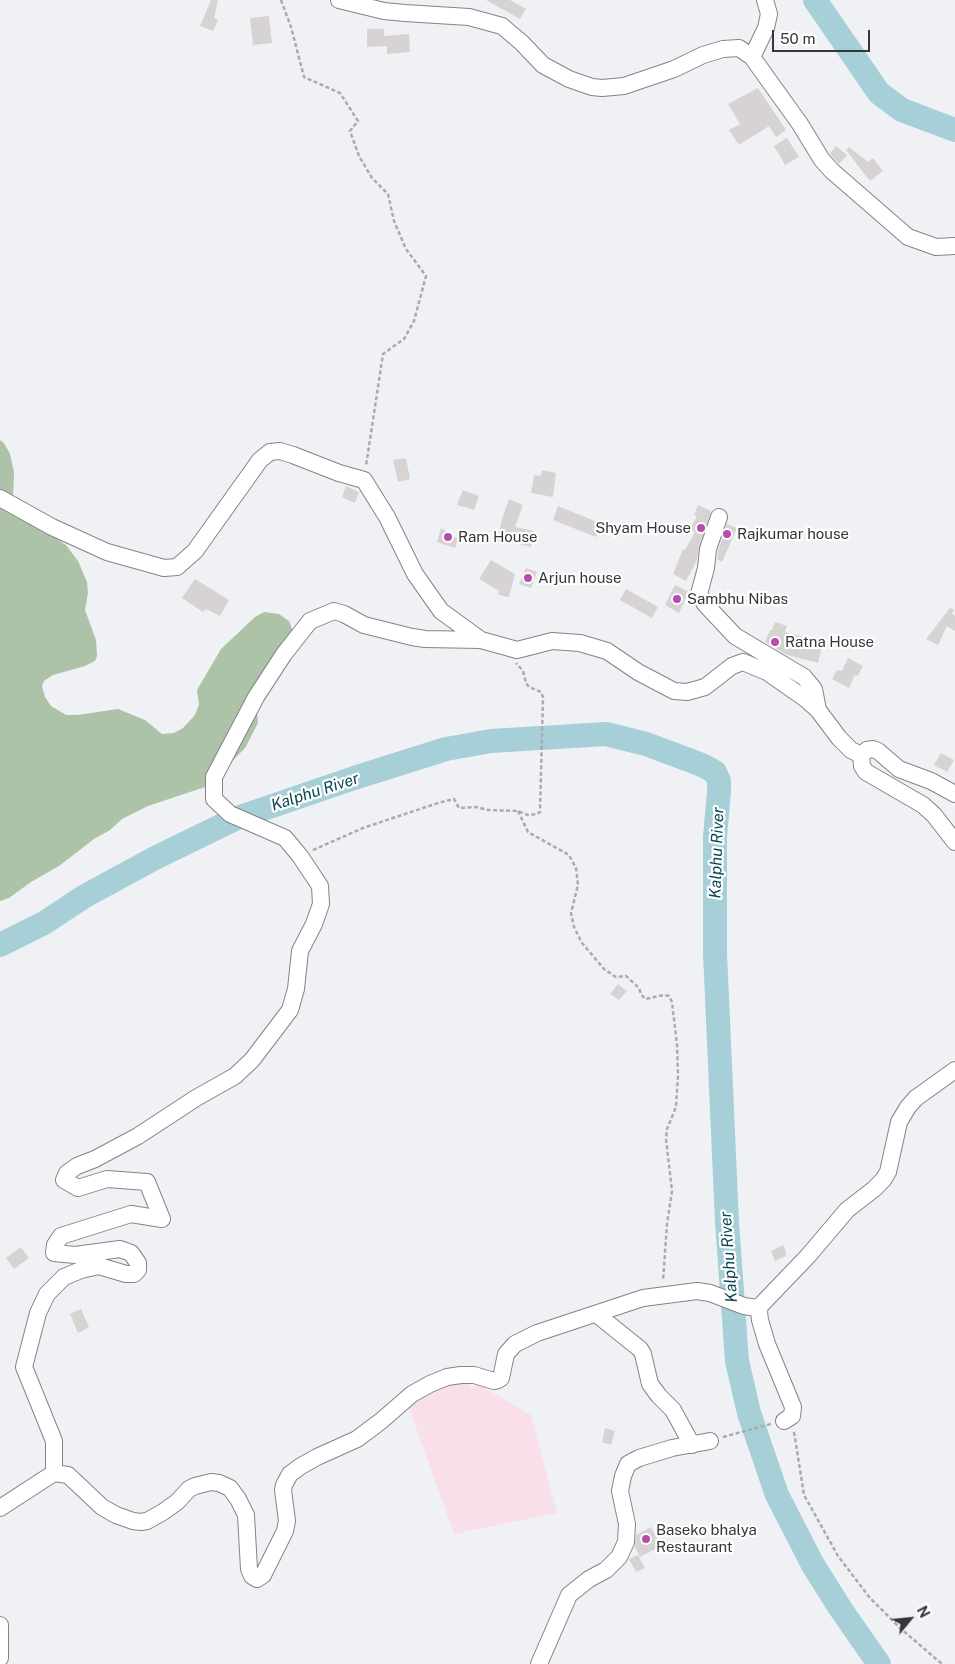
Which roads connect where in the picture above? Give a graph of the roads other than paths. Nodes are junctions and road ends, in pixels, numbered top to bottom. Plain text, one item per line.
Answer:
1 (339, 0) edge
2 (765, 0) edge
3 (752, 57) junction
4 (955, 246) edge
5 (0, 498) edge
6 (719, 518) dead end
7 (481, 640) junction
8 (818, 710) junction
9 (861, 755) junction
10 (955, 794) edge
11 (955, 842) edge
12 (955, 1070) edge
13 (760, 1306) junction
14 (598, 1314) junction
15 (784, 1421) road end
16 (710, 1441) road end
17 (692, 1445) junction
18 (54, 1473) junction
19 (0, 1508) edge
20 (0, 1625) edge
21 (0, 1658) edge
22 (539, 1664) edge

1 - 3 street
2 - 3 street
3 - 4 street
5 - 7 street
6 - 8 street
7 - 8 street
7 - 18 street
8 - 9 street
9 - 10 street
9 - 11 street
12 - 13 street
13 - 14 street
13 - 15 street
14 - 17 street
14 - 18 street
16 - 17 street
17 - 22 street
18 - 19 street
20 - 21 street

